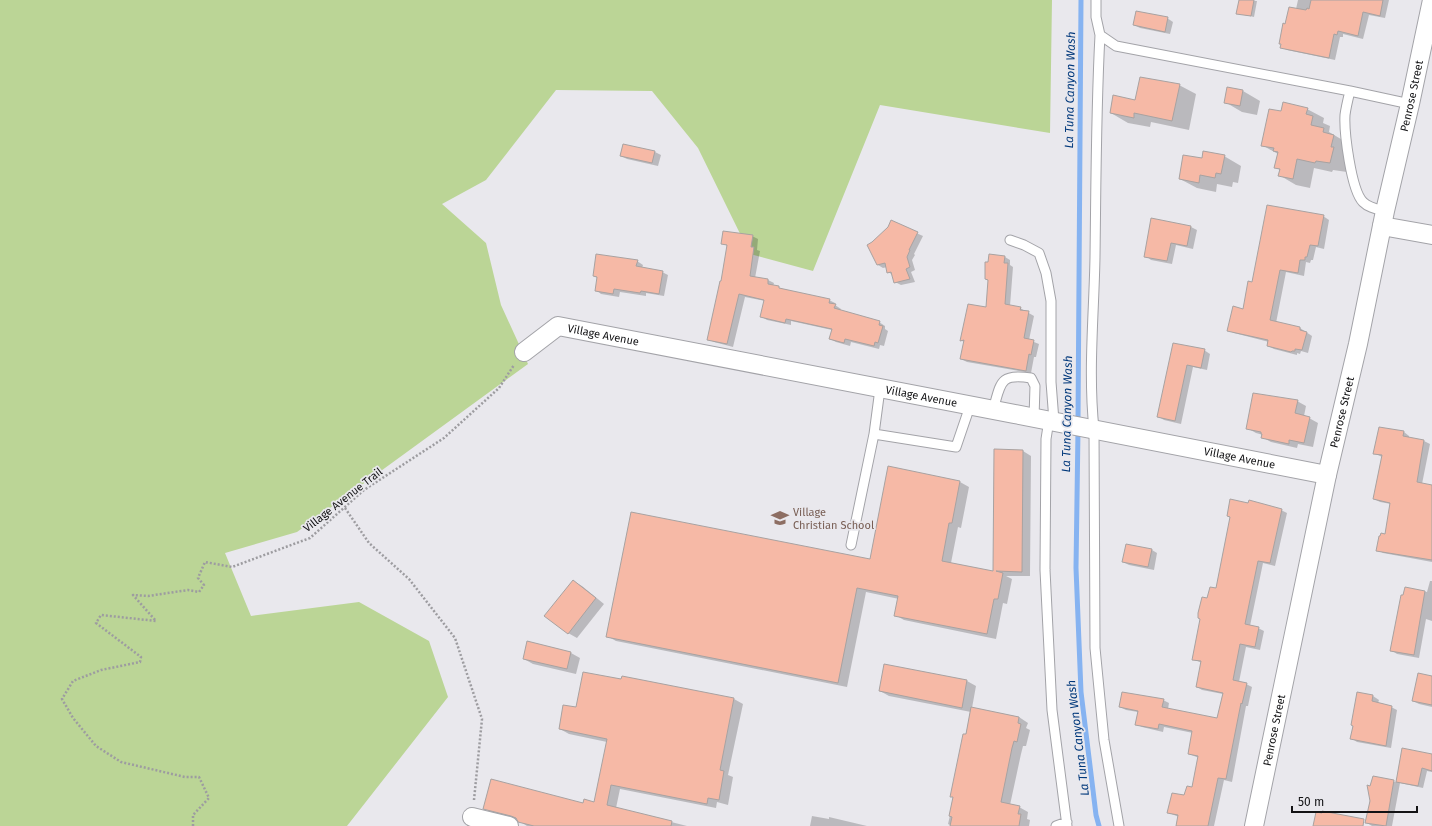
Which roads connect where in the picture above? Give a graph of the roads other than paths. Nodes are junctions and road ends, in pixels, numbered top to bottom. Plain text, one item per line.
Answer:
1 (1096, 0) edge
2 (1432, 0) edge
3 (1100, 36) junction
4 (1350, 91) junction
5 (1410, 104) junction
6 (1384, 218) junction
7 (1432, 235) edge
8 (1010, 240) dead end
9 (524, 352) road end
10 (880, 389) junction
11 (970, 406) junction
12 (993, 410) junction
13 (1065, 423) junction
14 (874, 434) junction
15 (1327, 475) junction
16 (851, 545) dead end
17 (472, 817) road end
18 (1067, 824) edge
19 (509, 826) edge
20 (1056, 826) edge
21 (1119, 826) edge
22 (1254, 826) edge

1 - 3 lane
2 - 5 street, Penrose Street
3 - 4 lane
3 - 13 lane
4 - 5 lane
4 - 6 lane
5 - 6 street, Penrose Street
6 - 7 street
6 - 15 street, Penrose Street
8 - 13 lane
9 - 10 street, Village Avenue
10 - 11 street, Village Avenue
10 - 14 lane
11 - 12 street, Village Avenue
11 - 14 lane
12 - 13 street, Village Avenue
12 - 13 lane
13 - 15 street, Village Avenue
13 - 18 lane
13 - 21 lane
14 - 16 lane
15 - 22 street, Penrose Street
17 - 19 street
18 - 20 lane

